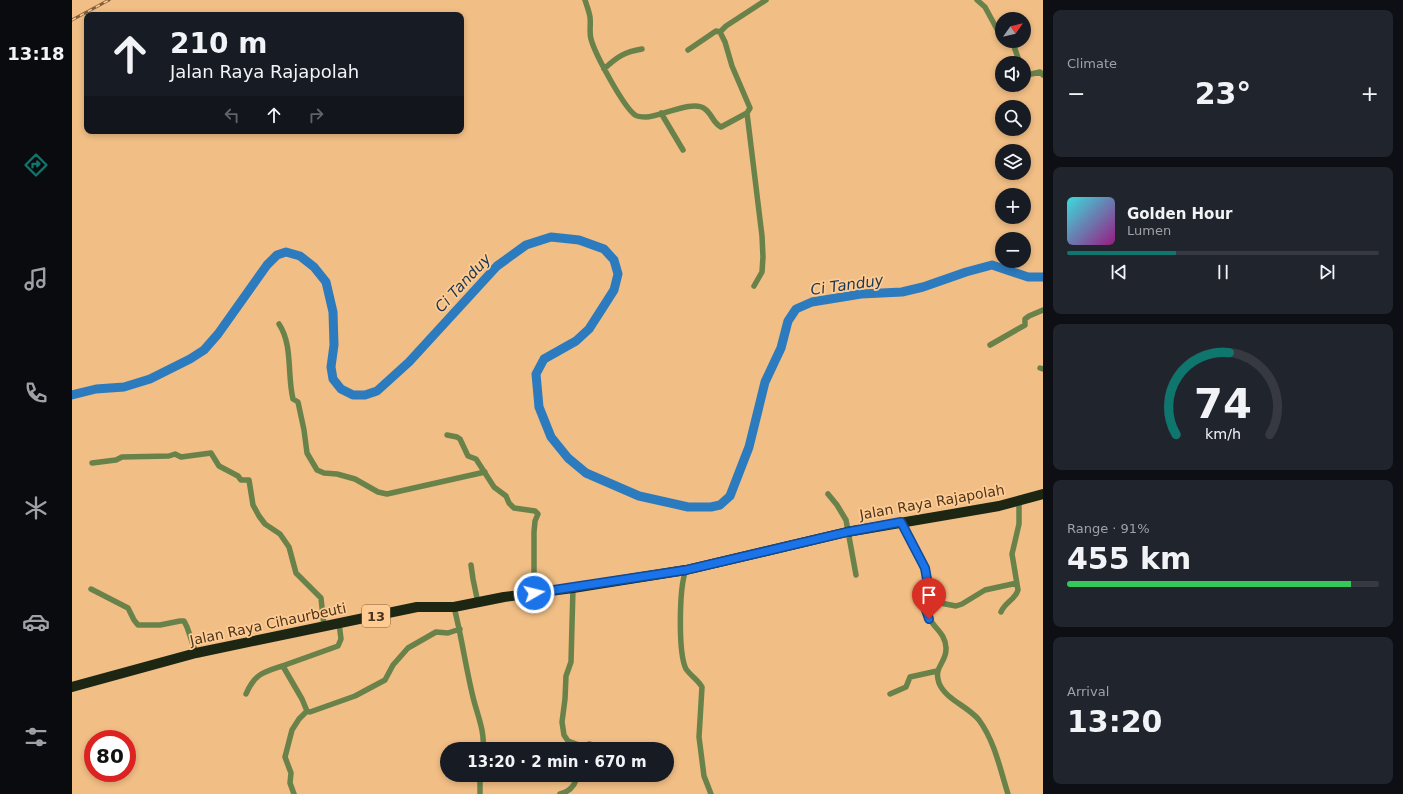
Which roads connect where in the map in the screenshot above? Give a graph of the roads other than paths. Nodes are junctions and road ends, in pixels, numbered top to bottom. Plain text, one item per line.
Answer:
1 (585, 0) edge
2 (766, 0) edge
3 (977, 0) edge
4 (995, 25) edge
5 (720, 32) junction
6 (642, 49) dead end
7 (688, 50) dead end
8 (604, 69) junction
9 (1031, 74) edge
10 (1043, 75) edge
11 (661, 113) junction
12 (747, 113) junction
13 (683, 150) dead end
14 (754, 286) dead end
15 (1043, 310) edge
16 (279, 324) dead end
17 (990, 345) dead end
18 (447, 436) dead end
19 (92, 463) dead end
20 (484, 472) junction
21 (828, 494) dead end
22 (1043, 494) edge
23 (1019, 500) junction
24 (901, 522) junction
25 (847, 532) junction
26 (471, 565) dead end
27 (686, 570) junction
28 (856, 575) dead end
29 (1017, 583) junction
30 (573, 588) junction
31 (91, 589) dead end
32 (534, 593) junction
33 (930, 596) junction
34 (478, 603) junction
35 (454, 607) junction
36 (1001, 612) dead end
37 (339, 623) junction
38 (324, 626) junction
39 (460, 629) junction
40 (196, 653) junction
41 (285, 665) junction
42 (937, 671) junction
43 (72, 687) edge
44 (246, 694) dead end
45 (890, 694) dead end
46 (307, 711) junction
47 (484, 742) edge
48 (571, 742) edge
49 (480, 782) edge
50 (576, 782) edge
51 (294, 794) edge
52 (480, 794) edge
53 (560, 794) edge
54 (711, 794) edge
55 (1008, 794) edge

1 - 8 street
2 - 5 street
3 - 4 street
5 - 7 street
5 - 12 street
6 - 8 street
8 - 11 street
9 - 10 street
11 - 12 street
11 - 13 street
12 - 14 street
15 - 17 street
16 - 20 street
18 - 20 street
19 - 38 street
20 - 32 street
21 - 25 street
22 - 23 highway, Jalan Raya Rajapolah / 13
23 - 24 highway, Jalan Raya Rajapolah / 13
23 - 29 street
24 - 25 highway, Jalan Raya Rajapolah / 13
24 - 33 street
25 - 27 highway, Jalan Raya Rajapolah / 13
25 - 28 street
26 - 34 street
27 - 30 highway, Jalan Raya Cihaurbeuti / 13
27 - 54 street
29 - 33 street
29 - 36 street
30 - 32 highway, Jalan Raya Cihaurbeuti / 13
30 - 48 street
31 - 40 street
32 - 34 highway, Jalan Raya Cihaurbeuti / 13
33 - 42 street
34 - 35 highway, Jalan Raya Cihaurbeuti / 13
35 - 37 highway, Jalan Raya Cihaurbeuti / 13
35 - 39 street
37 - 38 highway, Jalan Raya Cihaurbeuti / 13
37 - 41 street
38 - 40 highway, Jalan Raya Cihaurbeuti / 13
39 - 46 street
39 - 47 street
40 - 43 highway, Jalan Raya Cihaurbeuti / 13
41 - 44 street
41 - 46 street
42 - 45 street
42 - 55 street
46 - 51 street
49 - 52 street
50 - 53 street

